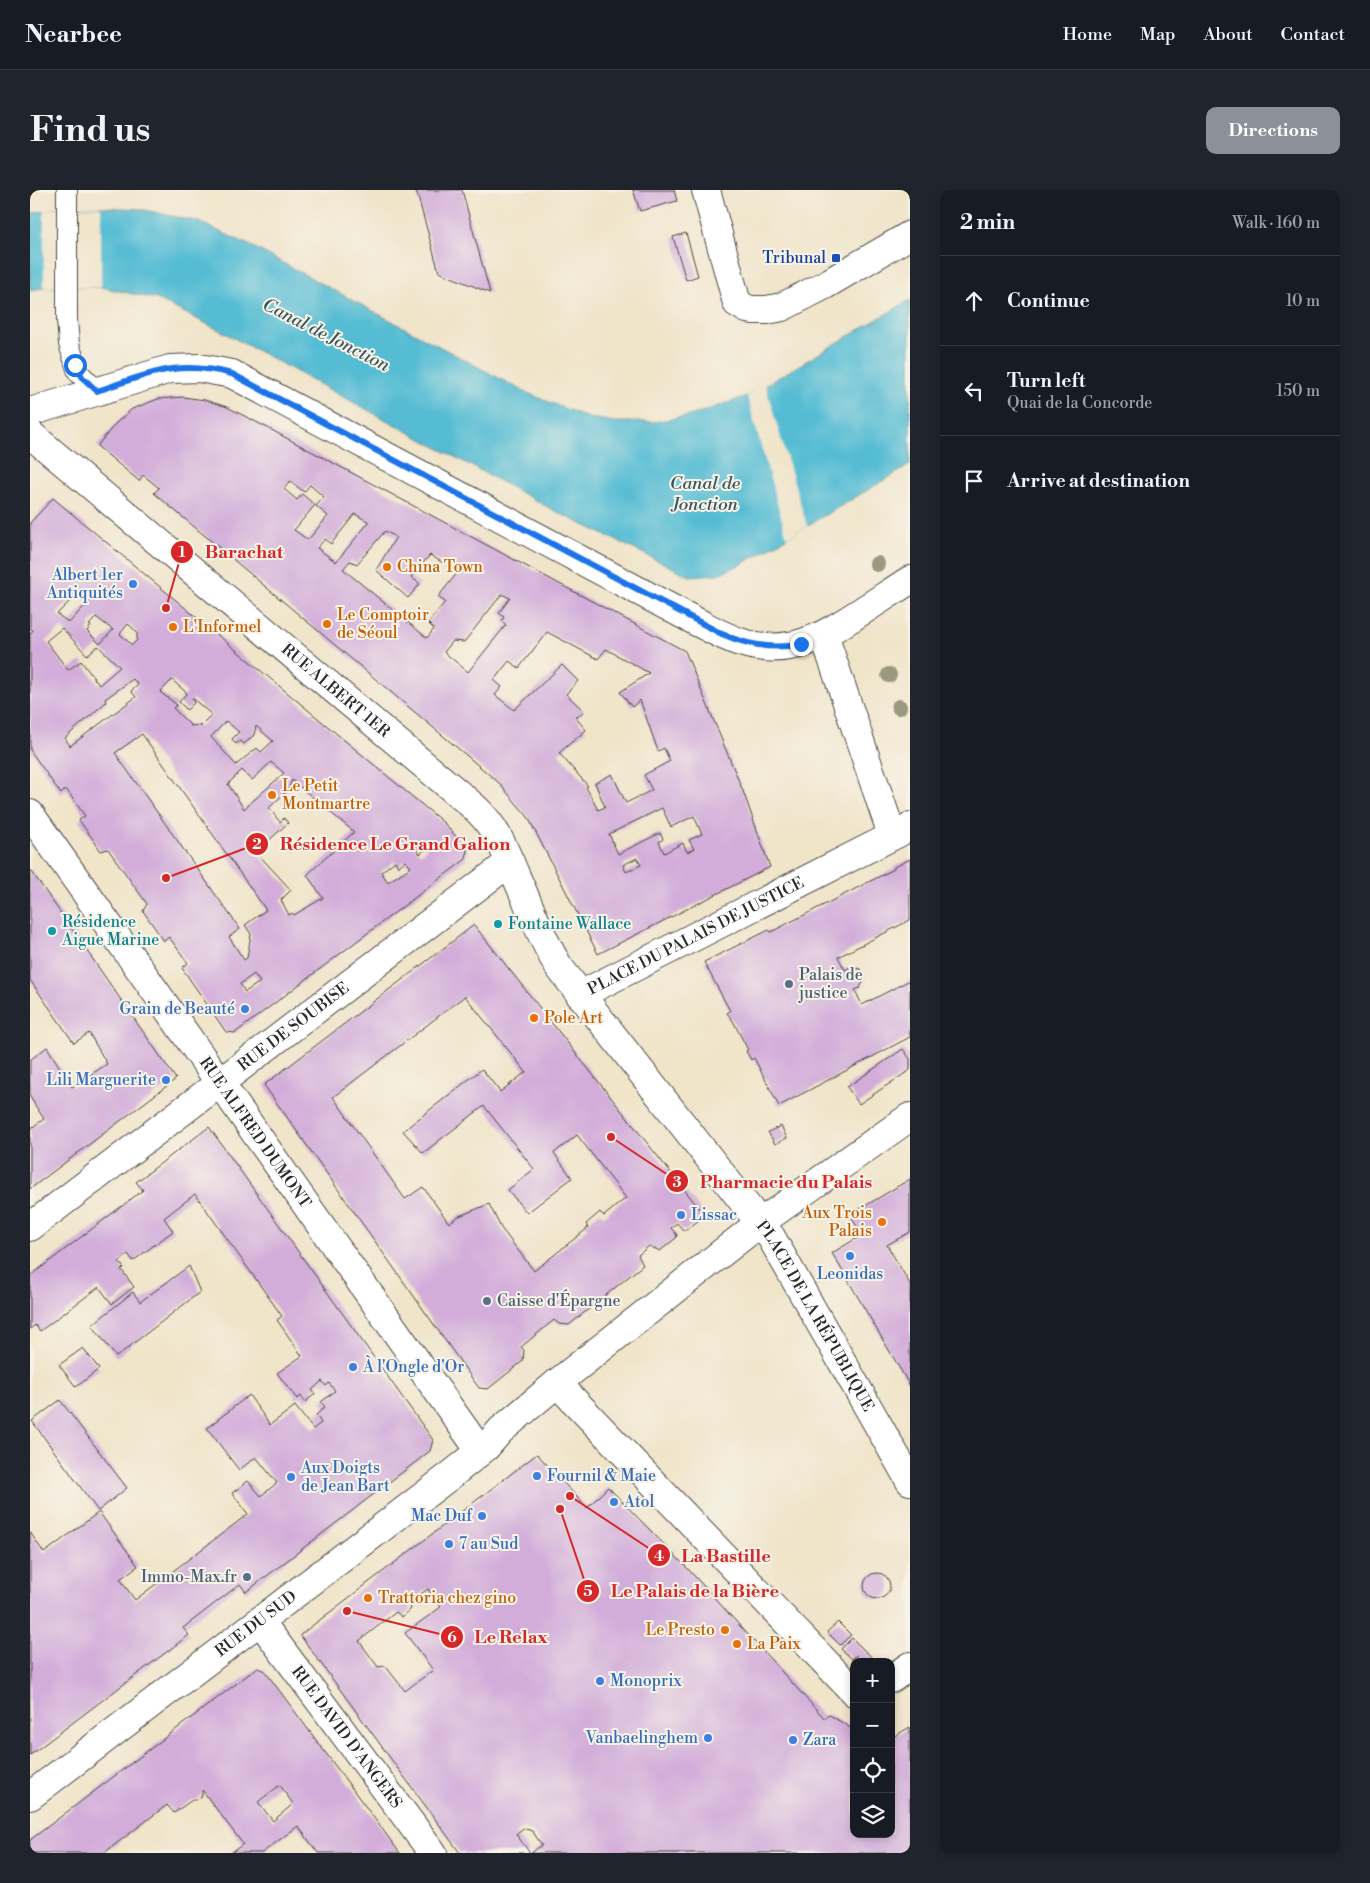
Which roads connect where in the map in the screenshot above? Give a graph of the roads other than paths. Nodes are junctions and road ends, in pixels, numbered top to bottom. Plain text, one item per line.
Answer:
1 (67, 190) edge
2 (706, 190) edge
3 (910, 235) edge
4 (97, 391) junction
5 (30, 412) edge
6 (30, 434) edge
7 (910, 582) edge
8 (824, 635) junction
9 (30, 814) edge
10 (901, 831) edge
11 (510, 862) junction
12 (580, 995) junction
13 (220, 1082) junction
14 (910, 1117) edge
15 (761, 1222) junction
16 (30, 1227) edge
17 (557, 1383) junction
18 (480, 1452) junction
19 (910, 1481) edge
20 (260, 1621) junction
21 (910, 1666) edge
22 (895, 1676) edge
23 (850, 1688) edge
24 (30, 1796) edge
25 (433, 1853) edge

1 - 4 lane
2 - 3 street
4 - 5 street
4 - 8 street
6 - 11 street, RUE ALBERT 1ER
7 - 8 street
8 - 10 street
9 - 13 street, RUE ALFRED DUMONT
10 - 12 street, PLACE DU PALAIS DE JUSTICE
11 - 12 street, RUE ALBERT 1ER
11 - 13 street, RUE DE SOUBISE
12 - 15 street, PLACE DU PALAIS DE JUSTICE
13 - 16 street, RUE DE SOUBISE
13 - 18 street, RUE ALFRED DUMONT
14 - 15 street
15 - 17 street, PLACE DE LA RÉPUBLIQUE
15 - 19 street, PLACE DE LA RÉPUBLIQUE
17 - 18 street, PLACE DE LA RÉPUBLIQUE
17 - 23 street
18 - 20 street, RUE DU SUD
20 - 24 street, RUE DU SUD
20 - 25 street, RUE DAVID D'ANGERS
21 - 22 street

